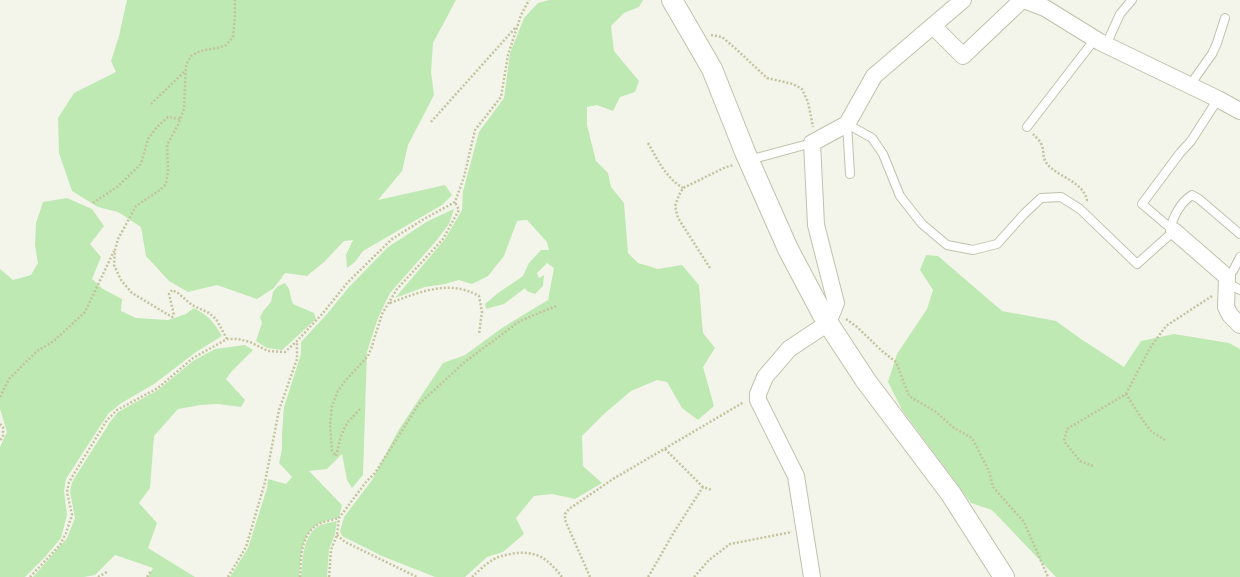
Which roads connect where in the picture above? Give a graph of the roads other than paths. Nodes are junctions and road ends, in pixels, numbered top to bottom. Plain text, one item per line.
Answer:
1 (672, 0) edge
2 (962, 0) edge
3 (1023, 0) edge
4 (1132, 0) edge
5 (1225, 18) dead end
6 (933, 26) junction
7 (1101, 42) junction
8 (1190, 85) junction
9 (1218, 99) junction
10 (1240, 111) edge
11 (847, 124) junction
12 (1028, 127) road end
13 (814, 143) junction
14 (749, 160) junction
15 (850, 174) dead end
16 (1172, 229) junction
17 (1240, 234) edge
18 (1240, 257) edge
19 (1230, 284) edge
20 (831, 316) junction
21 (1240, 325) edge
22 (812, 577) edge
23 (1004, 577) edge

1 - 14 street
2 - 6 street
3 - 6 street
3 - 7 street
4 - 7 lane
5 - 8 lane
6 - 11 street
7 - 8 street
7 - 12 lane
8 - 9 street
9 - 10 street
9 - 16 lane
11 - 13 street
11 - 15 lane
11 - 16 lane
13 - 14 lane
13 - 20 street
14 - 20 street
16 - 17 lane
16 - 19 street
18 - 19 lane
19 - 21 street
20 - 22 street
20 - 23 street

